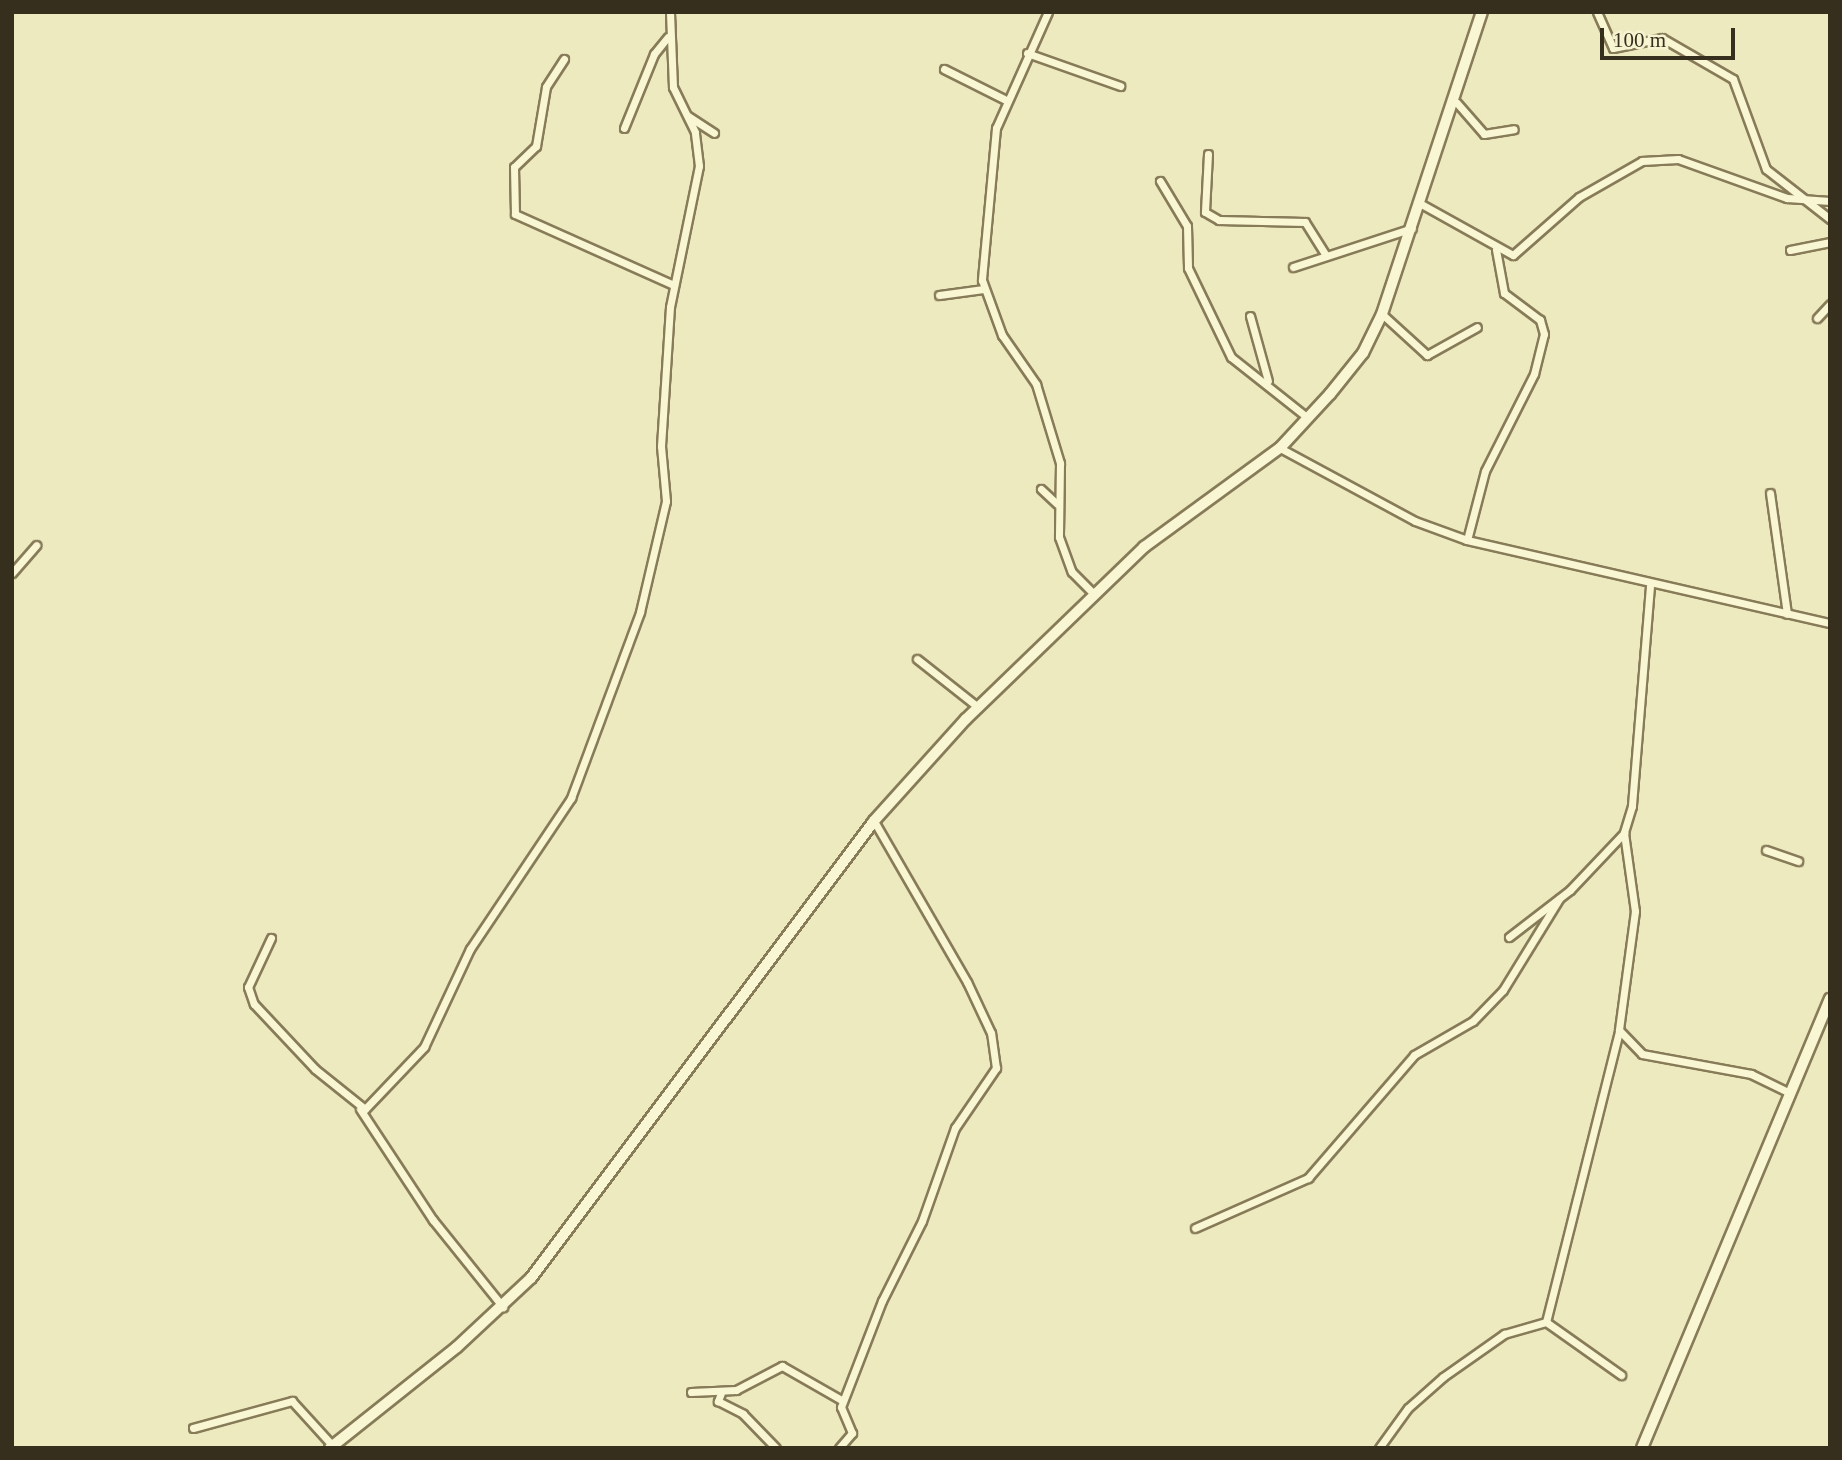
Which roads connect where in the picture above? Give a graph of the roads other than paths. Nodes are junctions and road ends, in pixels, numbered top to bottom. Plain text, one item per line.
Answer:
1 (670, 12) edge
2 (1048, 12) edge
3 (1482, 12) edge
4 (1597, 12) edge
5 (668, 37) junction
6 (1027, 53) junction
7 (564, 59) dead end
8 (944, 69) dead end
9 (1120, 86) dead end
10 (1004, 99) junction
11 (1457, 103) junction
12 (684, 114) junction
13 (624, 128) dead end
14 (1514, 128) dead end
15 (714, 133) dead end
16 (1208, 153) dead end
17 (1160, 181) dead end
18 (1830, 201) edge
19 (1809, 202) junction
20 (1423, 205) junction
21 (1830, 219) edge
22 (1416, 227) junction
23 (1830, 242) edge
24 (1496, 250) junction
25 (1790, 250) dead end
26 (1325, 254) junction
27 (1293, 267) dead end
28 (674, 285) junction
29 (984, 289) junction
30 (939, 295) dead end
31 (1830, 304) edge
32 (1382, 314) junction
33 (1250, 316) dead end
34 (1817, 318) dead end
35 (1477, 327) dead end
36 (1268, 381) junction
37 (1308, 418) junction
38 (1280, 448) junction
39 (1041, 489) dead end
40 (1770, 493) dead end
41 (1057, 504) junction
42 (1467, 540) junction
43 (36, 545) dead end
44 (12, 573) edge
45 (1650, 586) junction
46 (1094, 594) junction
47 (1787, 614) junction
48 (1830, 623) edge
49 (917, 659) dead end
50 (978, 707) junction
51 (874, 821) junction
52 (1624, 833) junction
53 (1766, 850) dead end
54 (1798, 861) dead end
55 (1559, 899) junction
56 (1509, 937) dead end
57 (271, 938) dead end
58 (1830, 999) edge
59 (1619, 1036) junction
60 (1790, 1093) junction
61 (360, 1109) junction
62 (1195, 1228) dead end
63 (504, 1308) junction
64 (1546, 1322) junction
65 (1621, 1375) dead end
66 (691, 1392) dead end
67 (721, 1393) junction
68 (843, 1401) junction
69 (193, 1429) dead end
70 (331, 1447) edge
71 (776, 1448) edge
72 (839, 1448) edge
73 (1379, 1448) edge
74 (1642, 1448) edge

1 - 5 street
2 - 6 street
3 - 11 street
4 - 19 street
5 - 12 street
5 - 13 street
6 - 9 street
6 - 10 street
7 - 28 street
8 - 10 street
10 - 29 street
11 - 14 street
11 - 20 street
12 - 15 street
12 - 28 street
16 - 26 street
17 - 36 street
18 - 19 street
19 - 21 street
19 - 24 street
20 - 22 street
20 - 24 street
22 - 26 street
22 - 32 street
23 - 25 street
24 - 42 street
26 - 27 street
28 - 61 street
29 - 30 street
29 - 41 street
31 - 34 street
32 - 35 street
32 - 37 street
33 - 36 street
36 - 37 street
37 - 38 street
38 - 42 street
38 - 46 street
39 - 41 street
40 - 47 street
41 - 46 street
42 - 45 street
43 - 44 street
45 - 47 street
45 - 52 street
46 - 50 street
47 - 48 street
49 - 50 street
50 - 51 street
51 - 63 street
51 - 68 street
52 - 55 street
52 - 59 street
53 - 54 street
55 - 56 street
55 - 62 street
57 - 61 street
58 - 60 street
59 - 60 street
59 - 64 street
60 - 74 street
61 - 63 street
63 - 70 street
64 - 65 street
64 - 73 street
66 - 67 street
67 - 68 street
67 - 71 street
68 - 72 street
69 - 70 street

